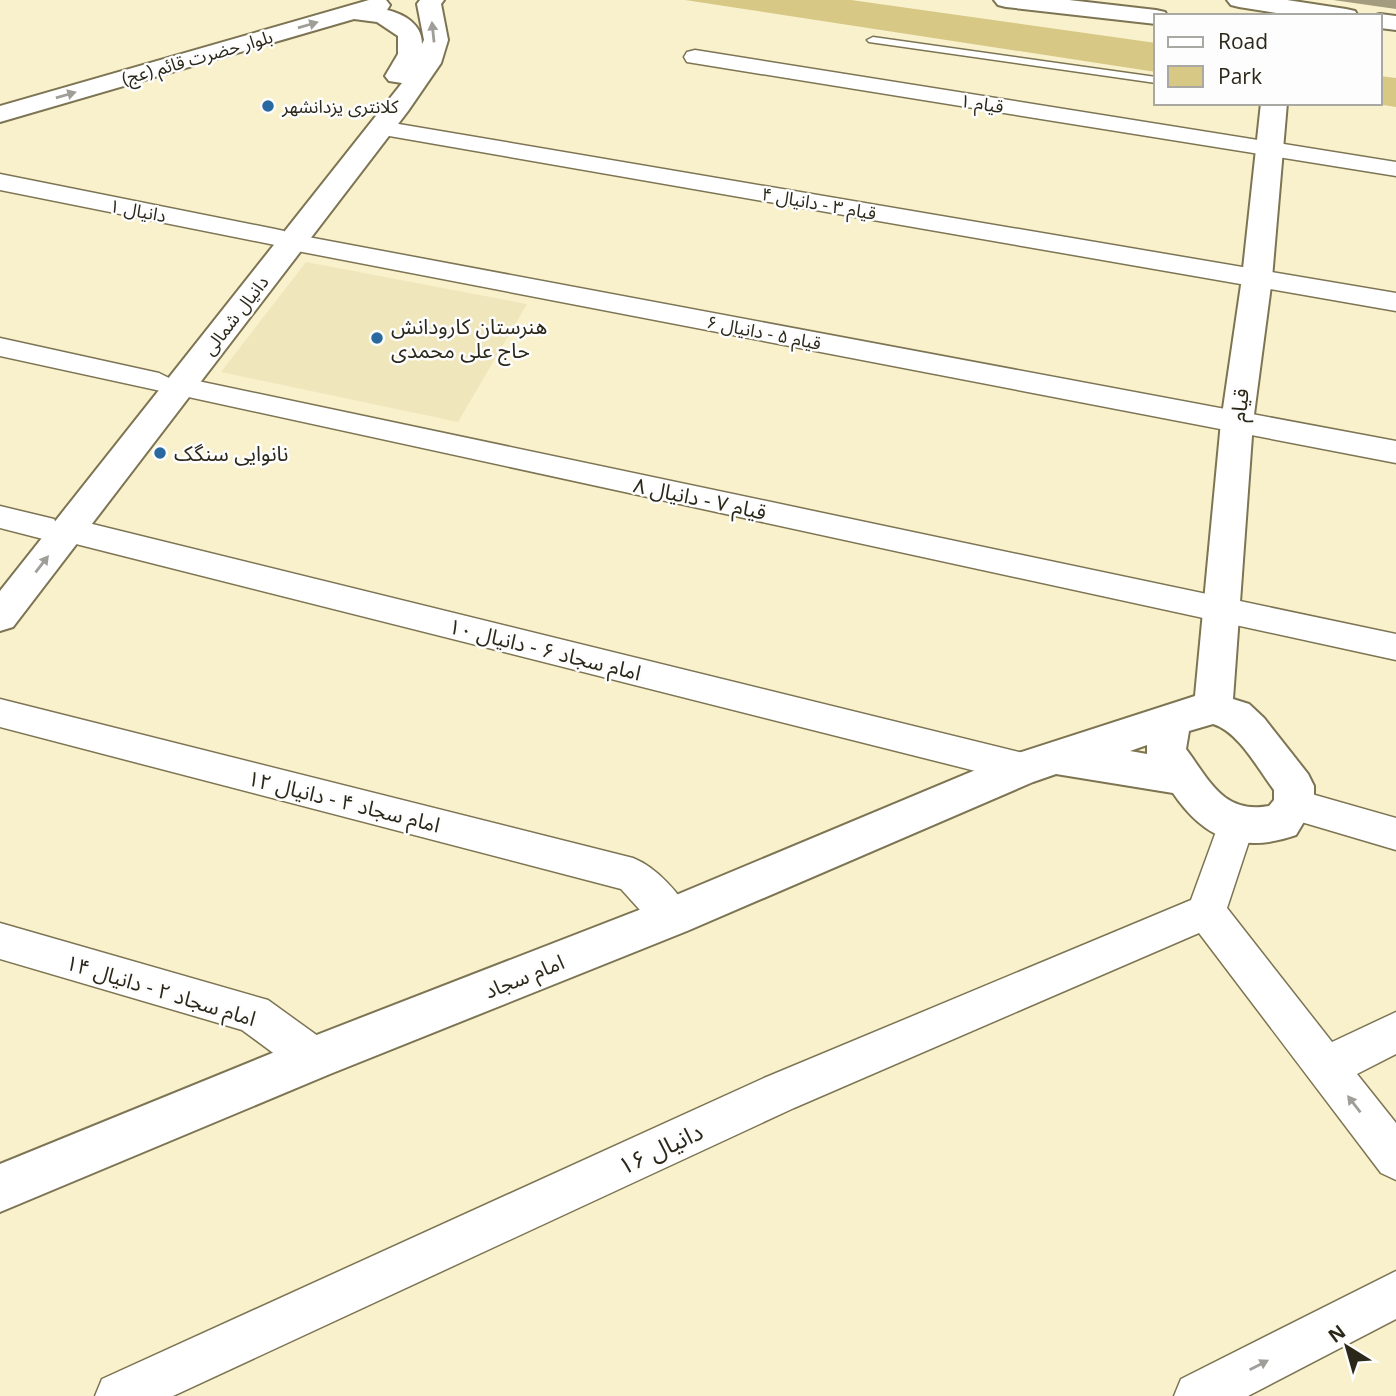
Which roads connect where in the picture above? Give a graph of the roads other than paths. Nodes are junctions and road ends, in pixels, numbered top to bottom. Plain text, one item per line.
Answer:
1 (394, 0) edge
2 (432, 0) edge
3 (1006, 0) edge
4 (1239, 0) edge
5 (353, 12) junction
6 (1333, 14) edge
7 (1154, 17) edge
8 (873, 40) dead end
9 (695, 57) dead end
10 (409, 76) junction
11 (1154, 79) edge
12 (1274, 105) edge
13 (0, 114) edge
14 (381, 128) junction
15 (1270, 148) junction
16 (1396, 169) edge
17 (0, 182) edge
18 (284, 239) junction
19 (1256, 278) junction
20 (1396, 302) edge
21 (0, 347) edge
22 (169, 385) junction
23 (1237, 422) junction
24 (1396, 452) edge
25 (0, 517) edge
26 (56, 528) junction
27 (0, 580) edge
28 (1221, 609) junction
29 (0, 617) edge
30 (1396, 647) edge
31 (1213, 708) junction
32 (0, 713) edge
33 (1171, 722) junction
34 (1035, 764) junction
35 (1187, 779) junction
36 (1294, 805) junction
37 (1236, 826) junction
38 (1396, 834) edge
39 (1206, 912) junction
40 (672, 917) junction
41 (0, 941) edge
42 (1396, 1032) edge
43 (314, 1058) junction
44 (1325, 1068) junction
45 (1396, 1158) edge
46 (0, 1188) edge
47 (1396, 1294) edge
48 (119, 1396) edge
49 (1198, 1396) edge

1 - 5 main road, بلوار حضرت قائم (عج)
10 -> 2 main road, دانیال شمالی
3 - 7 main road
4 - 6 main road
5 - 10 main road, دانیال شمالی
13 -> 5 main road, بلوار حضرت قائم (عج)
8 - 11 lane
9 - 15 street, قیام ۱
10 - 14 main road, دانیال شمالی
10 - 18 main road, دانیال شمالی
12 - 15 main road, قیام
14 - 18 main road, دانیال شمالی
14 - 19 street, قیام ۳ - دانیال ۴
15 - 16 street, قیام ۱
15 - 19 main road, قیام
17 - 18 street, دانیال ۱
18 - 22 main road, دانیال شمالی
18 - 23 street, قیام ۵ - دانیال ۶
19 - 20 street, قیام ۳ - دانیال ۴
19 - 23 main road, قیام
21 - 22 street, قیام ۷ - دانیال ۸
22 - 26 main road, دانیال شمالی
22 - 28 street, قیام ۷ - دانیال ۸
23 - 24 street, قیام ۵ - دانیال ۶
23 - 28 main road, قیام
25 - 26 street, امام سجاد ۶ - دانیال ۱۰
26 - 27 main road, دانیال شمالی
29 -> 26 main road, دانیال شمالی
26 - 34 street, امام سجاد ۶ - دانیال ۱۰
28 - 30 street, قیام ۷ - دانیال ۸
28 - 31 main road, قیام
31 - 33 main road
31 - 36 main road
32 - 40 street, امام سجاد ۴ - دانیال ۱۲
33 - 34 main road, امام سجاد
33 - 35 main road
34 - 35 main road
34 - 40 main road, امام سجاد
35 - 37 main road
36 - 37 main road
36 - 38 street
37 - 39 street
39 - 44 street
39 - 48 street, دانیال ۱۶
40 - 43 main road, امام سجاد
41 - 43 street, امام سجاد ۲ - دانیال ۱۴
42 - 44 street
43 - 46 main road, امام سجاد
45 -> 44 street
49 -> 47 street

